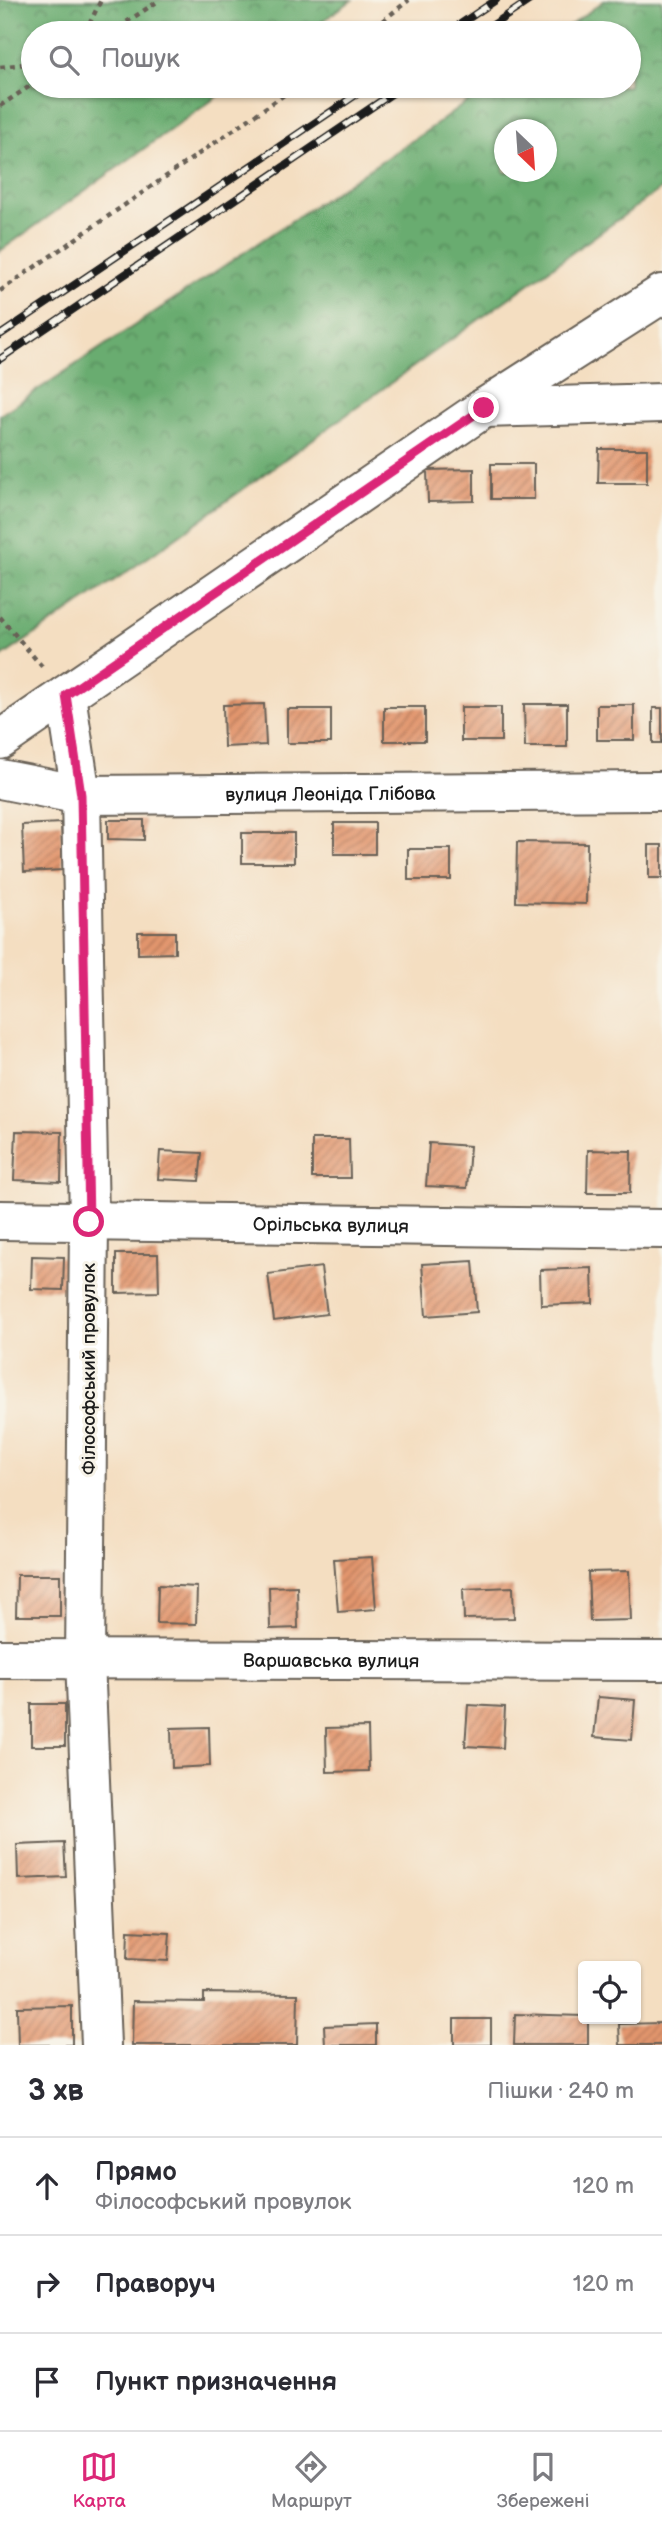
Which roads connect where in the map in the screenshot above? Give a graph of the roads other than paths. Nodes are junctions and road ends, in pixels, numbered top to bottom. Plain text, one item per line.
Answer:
1 (662, 294) edge
2 (659, 401) edge
3 (484, 408) junction
4 (66, 695) junction
5 (0, 740) edge
6 (0, 779) edge
7 (662, 790) edge
8 (81, 795) junction
9 (0, 1220) edge
10 (89, 1222) junction
11 (662, 1229) edge
12 (0, 1660) edge
13 (85, 1660) junction
14 (662, 1661) edge
15 (101, 2045) edge

1 - 3 street
2 - 3 street
3 - 4 street
4 - 5 street
4 - 8 street, Філософський провулок
6 - 8 street, вулиця Леоніда Глібова
7 - 8 street, вулиця Леоніда Глібова
8 - 10 street, Філософський провулок
9 - 10 street, Орільська вулиця
10 - 11 street, Орільська вулиця
10 - 13 street, Філософський провулок
12 - 13 street, Варшавська вулиця
13 - 14 street, Варшавська вулиця
13 - 15 street, Філософський провулок

